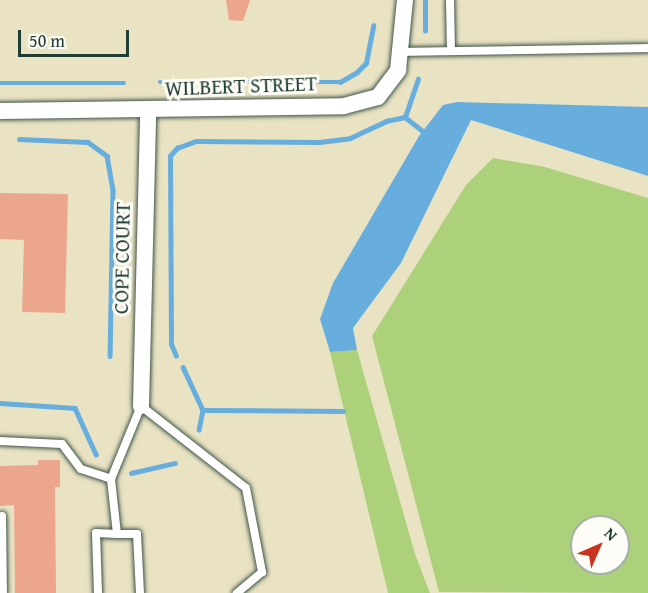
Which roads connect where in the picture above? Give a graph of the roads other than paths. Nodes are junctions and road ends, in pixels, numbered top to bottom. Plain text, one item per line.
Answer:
1 (405, 0) edge
2 (450, 0) edge
3 (648, 48) edge
4 (451, 51) junction
5 (400, 52) junction
6 (0, 111) edge
7 (148, 112) junction
8 (141, 406) junction
9 (0, 441) edge
10 (111, 479) junction
11 (2, 516) dead end
12 (117, 534) junction
13 (3, 593) edge
14 (98, 593) edge
15 (140, 593) edge
16 (237, 593) edge

1 - 5 street, WILBERT STREET
2 - 4 lane
3 - 4 lane
4 - 5 lane
5 - 7 street, WILBERT STREET
6 - 7 street, WILBERT STREET
7 - 8 street, COPE COURT
8 - 10 lane
8 - 16 lane
9 - 10 lane
10 - 12 lane
11 - 13 lane
12 - 14 lane
12 - 15 lane

